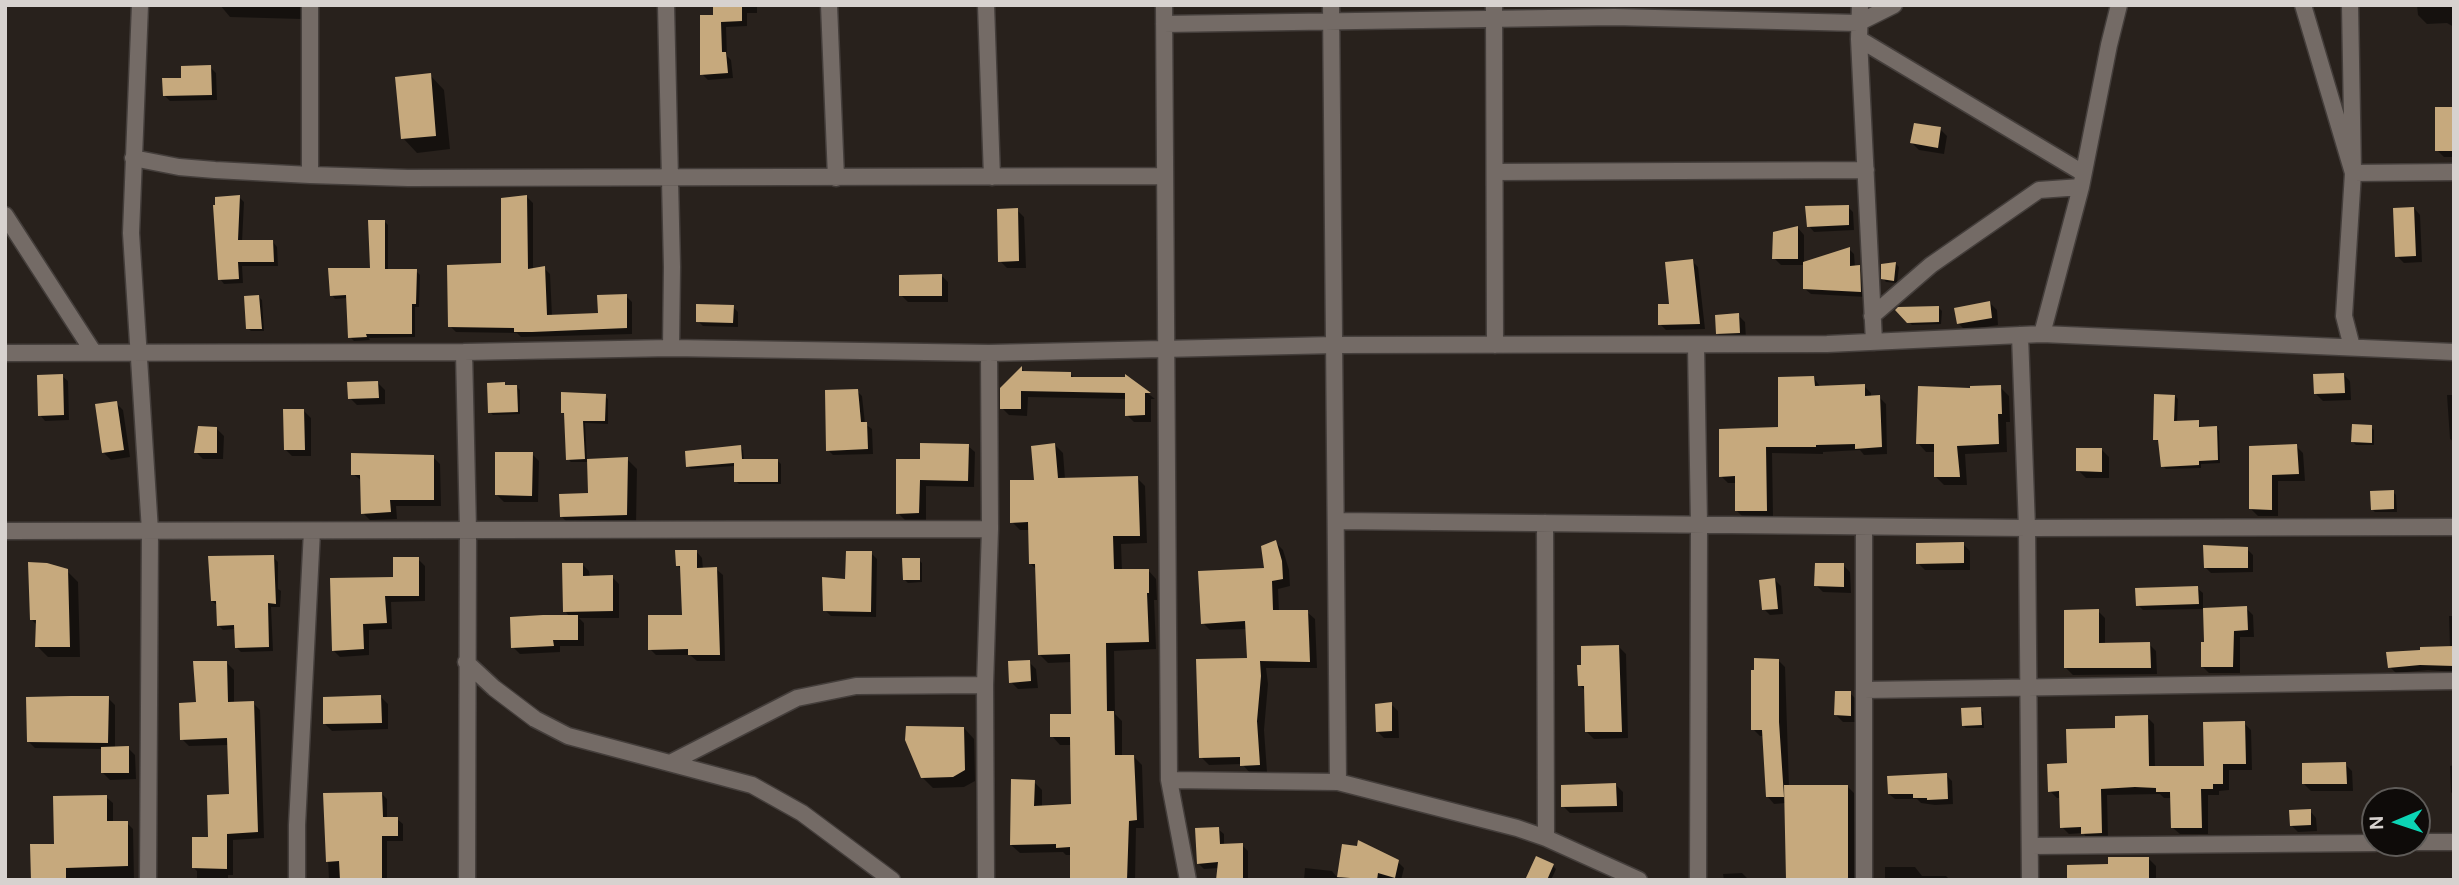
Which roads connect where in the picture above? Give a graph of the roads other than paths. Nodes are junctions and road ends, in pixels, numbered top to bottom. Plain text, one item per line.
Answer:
1 (140, 5) edge
2 (310, 5) edge
3 (666, 5) edge
4 (829, 5) edge
5 (986, 5) edge
6 (1164, 5) edge
7 (1860, 5) edge
8 (1894, 5) edge
9 (2119, 5) edge
10 (2303, 5) edge
11 (2350, 5) edge
12 (1494, 12) edge
13 (1331, 13) edge
14 (1164, 24) junction
15 (1859, 31) junction
16 (132, 158) junction
17 (1866, 170) junction
18 (1495, 172) junction
19 (2454, 172) edge
20 (2353, 173) junction
21 (310, 176) junction
22 (1166, 176) junction
23 (992, 177) junction
24 (670, 178) junction
25 (836, 178) junction
26 (2082, 180) junction
27 (5, 215) edge
28 (1872, 316) junction
29 (2042, 334) junction
30 (2020, 335) junction
31 (1874, 342) junction
32 (1335, 345) junction
33 (1495, 345) junction
34 (1696, 346) junction
35 (2352, 347) junction
36 (671, 348) junction
37 (1167, 350) junction
38 (464, 352) junction
39 (2454, 352) edge
40 (5, 353) edge
41 (94, 353) junction
42 (139, 353) junction
43 (989, 353) junction
44 (1336, 521) junction
45 (1545, 523) junction
46 (1699, 525) junction
47 (1864, 527) junction
48 (2454, 527) edge
49 (990, 528) junction
50 (2027, 528) junction
51 (468, 530) junction
52 (5, 531) edge
53 (150, 531) junction
54 (312, 531) junction
55 (466, 663) junction
56 (2454, 681) edge
57 (985, 685) junction
58 (2029, 687) junction
59 (1864, 690) junction
60 (670, 763) junction
61 (1169, 780) junction
62 (1338, 782) junction
63 (1546, 838) junction
64 (2431, 842) edge
65 (2454, 842) edge
66 (2361, 843) edge
67 (2030, 846) junction
68 (148, 880) edge
69 (297, 880) edge
70 (467, 880) edge
71 (892, 880) edge
72 (986, 880) edge
73 (1188, 880) edge
74 (1639, 880) edge
75 (1698, 880) edge
76 (1864, 880) edge
77 (2030, 880) edge

1 - 16 street
2 - 21 street
3 - 24 street
4 - 25 street
5 - 23 street
6 - 14 street
7 - 15 street
8 - 15 street
9 - 26 street
10 - 20 street
11 - 20 street
12 - 13 street
12 - 15 street
12 - 18 street
13 - 14 street
13 - 32 street
14 - 22 street
15 - 17 street
15 - 26 street
16 - 21 street
16 - 42 street
17 - 18 street
17 - 28 street
18 - 33 street
19 - 20 street
20 - 35 street
21 - 24 street
22 - 23 street
22 - 37 street
23 - 25 street
24 - 25 street
24 - 36 street
26 - 28 street
26 - 29 street
27 - 41 street
28 - 31 street
29 - 30 street
29 - 35 street
30 - 31 street
30 - 50 street
31 - 34 street
32 - 33 street
32 - 37 street
32 - 44 street
33 - 34 street
34 - 46 street
35 - 39 street
36 - 38 street
36 - 43 street
37 - 43 street
37 - 61 street
38 - 42 street
38 - 51 street
40 - 41 street
41 - 42 street
42 - 53 street
43 - 49 street
44 - 45 street
44 - 62 street
45 - 46 street
45 - 63 street
46 - 47 street
46 - 75 street
47 - 50 street
47 - 59 street
48 - 50 street
49 - 51 street
49 - 57 street
50 - 58 street
51 - 54 street
51 - 55 street
52 - 53 street
53 - 54 street
53 - 68 street
54 - 69 street
55 - 60 street
55 - 70 street
56 - 58 street
57 - 60 street
57 - 72 street
58 - 59 street
58 - 67 street
59 - 76 street
60 - 71 street
61 - 62 street
61 - 73 street
62 - 63 street
63 - 74 street
64 - 65 street
66 - 67 street
67 - 77 street

